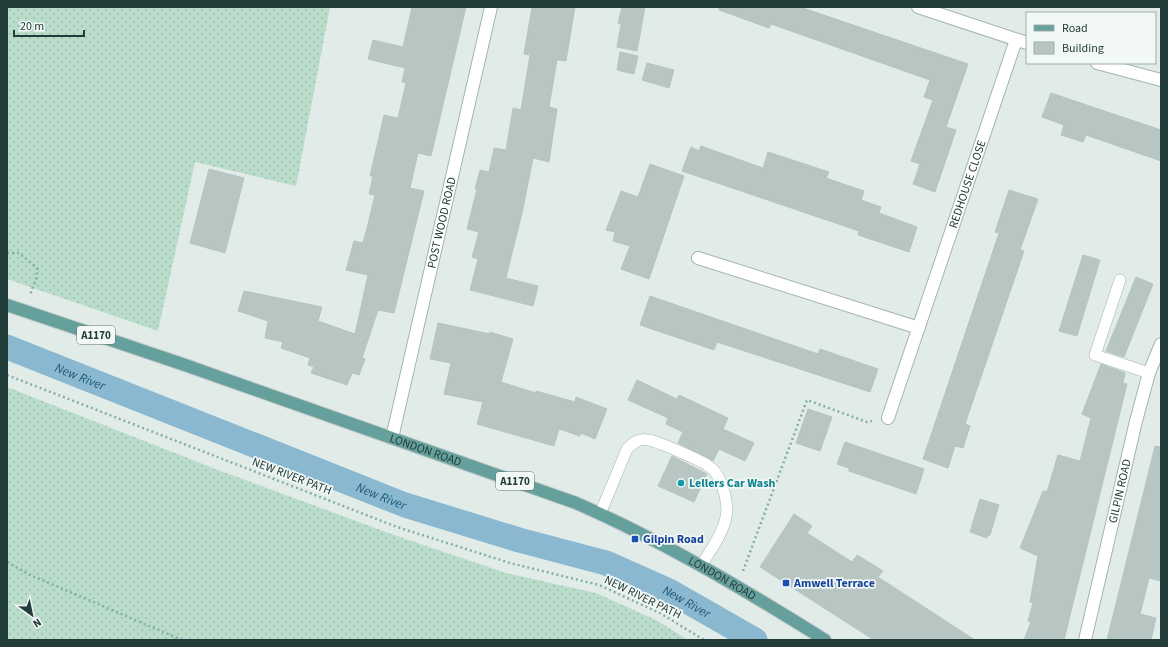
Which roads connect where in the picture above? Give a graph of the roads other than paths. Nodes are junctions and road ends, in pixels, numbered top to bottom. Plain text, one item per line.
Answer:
1 (491, 7) edge
2 (918, 7) edge
3 (1022, 42) edge
4 (1101, 64) edge
5 (1161, 80) edge
6 (698, 258) dead end
7 (1120, 280) dead end
8 (7, 304) edge
9 (919, 328) junction
10 (1161, 344) edge
11 (1149, 373) junction
12 (888, 418) road end
13 (392, 438) junction
14 (600, 514) junction
15 (701, 566) junction
16 (825, 640) edge
17 (1085, 640) edge

1 - 13 street, POST WOOD ROAD
2 - 3 street
3 - 9 street, REDHOUSE CLOSE
4 - 5 street
6 - 9 street
7 - 11 lane
8 - 13 main road, LONDON ROAD / A1170
9 - 12 street, REDHOUSE CLOSE
10 - 11 street, GILPIN ROAD
11 - 17 street, GILPIN ROAD
13 - 14 main road, LONDON ROAD / A1170
14 - 15 main road, LONDON ROAD / A1170
14 - 15 lane
15 - 16 main road, LONDON ROAD / A1170

